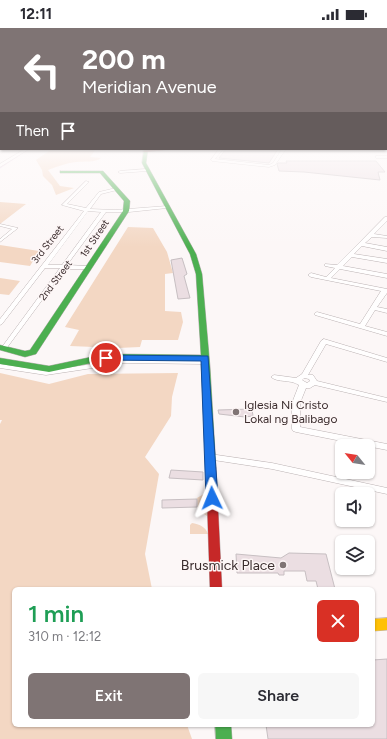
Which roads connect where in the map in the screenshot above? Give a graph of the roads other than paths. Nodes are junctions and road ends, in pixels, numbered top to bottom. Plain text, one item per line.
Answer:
1 (108, 180) edge
2 (153, 180) edge
3 (87, 182) dead end
4 (116, 189) junction
5 (167, 207) junction
6 (88, 209) junction
7 (105, 210) junction
8 (126, 211) junction
9 (387, 218) edge
10 (0, 225) edge
11 (371, 234) junction
12 (387, 237) edge
13 (0, 241) edge
14 (362, 244) junction
15 (387, 249) edge
16 (351, 255) junction
17 (387, 261) edge
18 (327, 265) dead end
19 (44, 266) junction
20 (64, 267) junction
21 (340, 267) junction
22 (88, 268) junction
23 (311, 275) dead end
24 (387, 276) edge
25 (328, 278) junction
26 (386, 290) edge
27 (373, 308) junction
28 (387, 311) edge
29 (316, 314) dead end
30 (0, 323) edge
31 (362, 326) junction
32 (387, 334) edge
33 (2, 348) edge
34 (205, 360) junction
35 (387, 360) edge
36 (0, 361) edge
37 (0, 366) edge
38 (304, 376) junction
39 (274, 377) dead end
40 (300, 382) junction
41 (314, 382) junction
42 (387, 400) edge
43 (387, 447) edge
44 (210, 456) junction
45 (387, 491) edge
46 (216, 587) edge
47 (387, 624) edge
48 (375, 625) edge
49 (223, 727) edge
50 (224, 739) edge

1 - 4 street
2 - 5 street
3 - 6 street
4 - 6 street, 3rd Street
4 - 8 street
5 - 8 street
5 - 34 street
6 - 7 street
6 - 19 street, 3rd Street
7 - 8 street
7 - 20 street, 2nd Street
8 - 22 street, 1st Street
9 - 11 street
10 - 13 street
11 - 12 street
11 - 14 street
14 - 15 street
14 - 16 street
16 - 17 street
16 - 21 street
18 - 21 street
19 - 20 street
19 - 30 street, 3rd Street
20 - 22 street
20 - 33 street, 2nd Street
21 - 24 street
21 - 25 street
22 - 33 street, 1st Street
23 - 25 street
25 - 26 street
26 - 27 street
27 - 28 street
27 - 31 street
29 - 31 street
31 - 32 street
34 - 36 street
34 - 37 street
34 - 44 street
35 - 38 street
38 - 40 street
38 - 41 street
39 - 40 street
40 - 41 street
40 - 43 street
41 - 42 street
44 - 45 street
44 - 46 street
47 - 48 street
49 - 50 street

